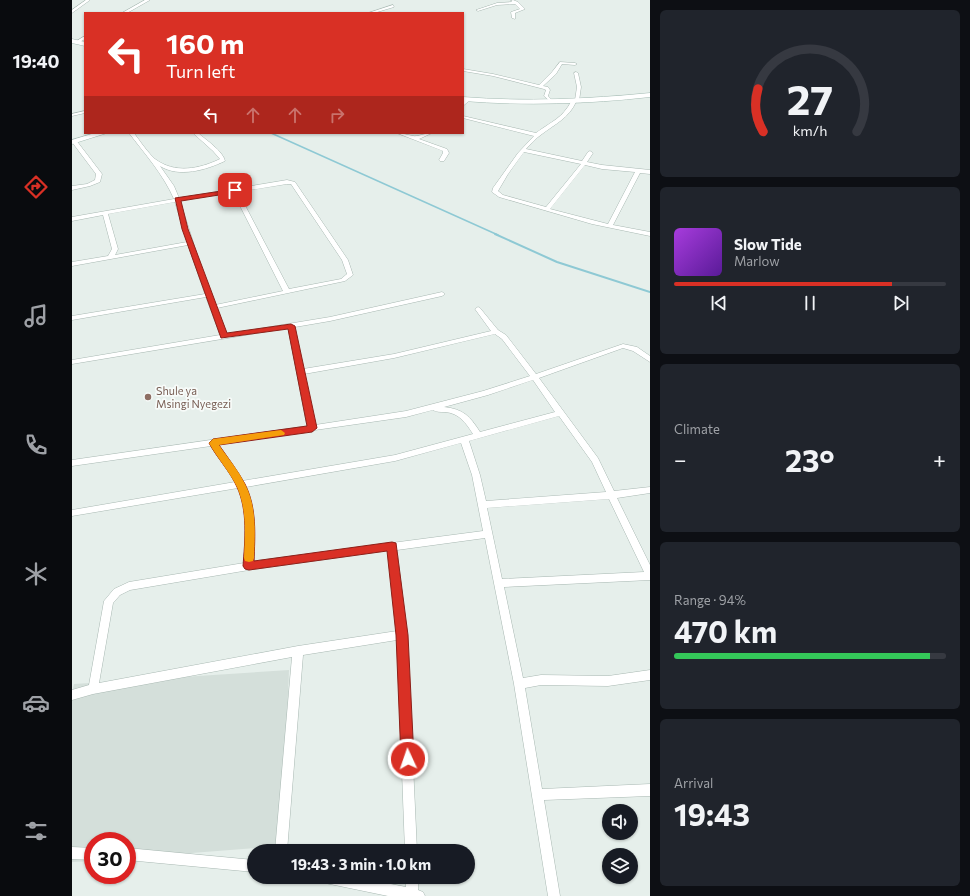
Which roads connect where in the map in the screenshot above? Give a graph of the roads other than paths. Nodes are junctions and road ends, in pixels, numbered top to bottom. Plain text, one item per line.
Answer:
1 (88, 0) edge
2 (148, 0) edge
3 (510, 0) edge
4 (517, 4) junction
5 (392, 6) dead end
6 (478, 10) dead end
7 (72, 12) edge
8 (126, 12) edge
9 (373, 12) edge
10 (514, 18) dead end
11 (575, 64) dead end
12 (464, 70) edge
13 (576, 73) dead end
14 (512, 74) dead end
15 (507, 78) junction
16 (541, 86) junction
17 (650, 95) edge
18 (466, 99) edge
19 (551, 101) junction
20 (575, 101) junction
21 (84, 112) edge
22 (72, 115) edge
23 (464, 117) edge
24 (99, 134) edge
25 (132, 134) edge
26 (196, 134) edge
27 (402, 134) edge
28 (427, 134) edge
29 (537, 136) junction
30 (416, 138) junction
31 (73, 141) edge
32 (524, 150) junction
33 (590, 153) dead end
34 (442, 160) dead end
35 (154, 161) junction
36 (584, 163) junction
37 (638, 171) junction
38 (650, 172) edge
39 (72, 188) edge
40 (235, 190) junction
41 (177, 200) junction
42 (547, 209) junction
43 (105, 212) junction
44 (72, 219) edge
45 (610, 226) junction
46 (650, 234) edge
47 (190, 243) junction
48 (110, 257) junction
49 (72, 264) edge
50 (287, 292) junction
51 (442, 294) dead end
52 (209, 295) junction
53 (214, 307) junction
54 (478, 309) dead end
55 (72, 318) edge
56 (291, 326) junction
57 (496, 332) junction
58 (224, 336) junction
59 (650, 360) edge
60 (72, 362) edge
61 (301, 372) junction
62 (534, 377) junction
63 (425, 409) junction
64 (560, 413) junction
65 (312, 428) junction
66 (478, 435) junction
67 (464, 438) junction
68 (213, 443) junction
69 (72, 463) edge
70 (241, 485) junction
71 (650, 490) edge
72 (612, 495) junction
73 (482, 505) junction
74 (72, 513) edge
75 (488, 534) junction
76 (392, 546) junction
77 (249, 566) junction
78 (650, 575) edge
79 (498, 583) junction
80 (402, 635) junction
81 (298, 651) junction
82 (650, 675) edge
83 (519, 684) junction
84 (93, 689) junction
85 (72, 695) edge
86 (650, 790) edge
87 (537, 795) junction
88 (283, 844) edge
89 (411, 844) edge
90 (72, 853) edge
91 (84, 854) edge
92 (136, 855) edge
93 (247, 865) edge
94 (360, 884) edge
95 (414, 884) edge
96 (416, 895) edge
97 (554, 896) edge

1 - 7 street
2 - 8 street
3 - 4 street
4 - 6 street
4 - 10 street
5 - 9 street
11 - 16 street
12 - 15 street
13 - 20 street
14 - 15 street
15 - 16 street
16 - 19 street
17 - 20 street
18 - 19 street
19 - 20 street
20 - 29 street
21 - 22 street
23 - 29 street
24 - 31 street
25 - 35 street
26 - 35 street
27 - 30 street
28 - 30 street
29 - 32 street
30 - 34 street
31 - 39 street
32 - 36 street
32 - 42 street
33 - 36 street
35 - 41 street
36 - 37 street
36 - 42 street
37 - 38 street
37 - 45 street
40 - 41 street
40 - 50 street
40 - 50 street
41 - 43 street
41 - 47 street
42 - 45 street
43 - 44 street
43 - 48 street
45 - 46 street
47 - 48 street
47 - 52 street
48 - 49 street
50 - 53 street
51 - 56 street
52 - 53 street
52 - 55 street
53 - 58 street
54 - 57 street
56 - 58 street
56 - 61 street
57 - 61 street
57 - 62 street
58 - 60 street
59 - 62 street
61 - 65 street
62 - 63 street
62 - 64 street
63 - 65 street
63 - 66 street
64 - 66 street
64 - 72 street
65 - 68 street
66 - 67 street
67 - 70 street
67 - 73 street
68 - 69 street
68 - 70 street
70 - 74 street
70 - 77 street
71 - 72 street
72 - 73 street
72 - 78 street
73 - 75 street
75 - 76 street
75 - 79 street
76 - 77 street
76 - 80 street
77 - 84 street
78 - 79 street
79 - 83 street
80 - 81 street
80 - 89 street
81 - 84 street
81 - 88 street
82 - 83 street
83 - 87 street
84 - 85 street
86 - 87 street
87 - 97 street
90 - 91 street
92 - 93 street
94 - 96 street
95 - 96 street

